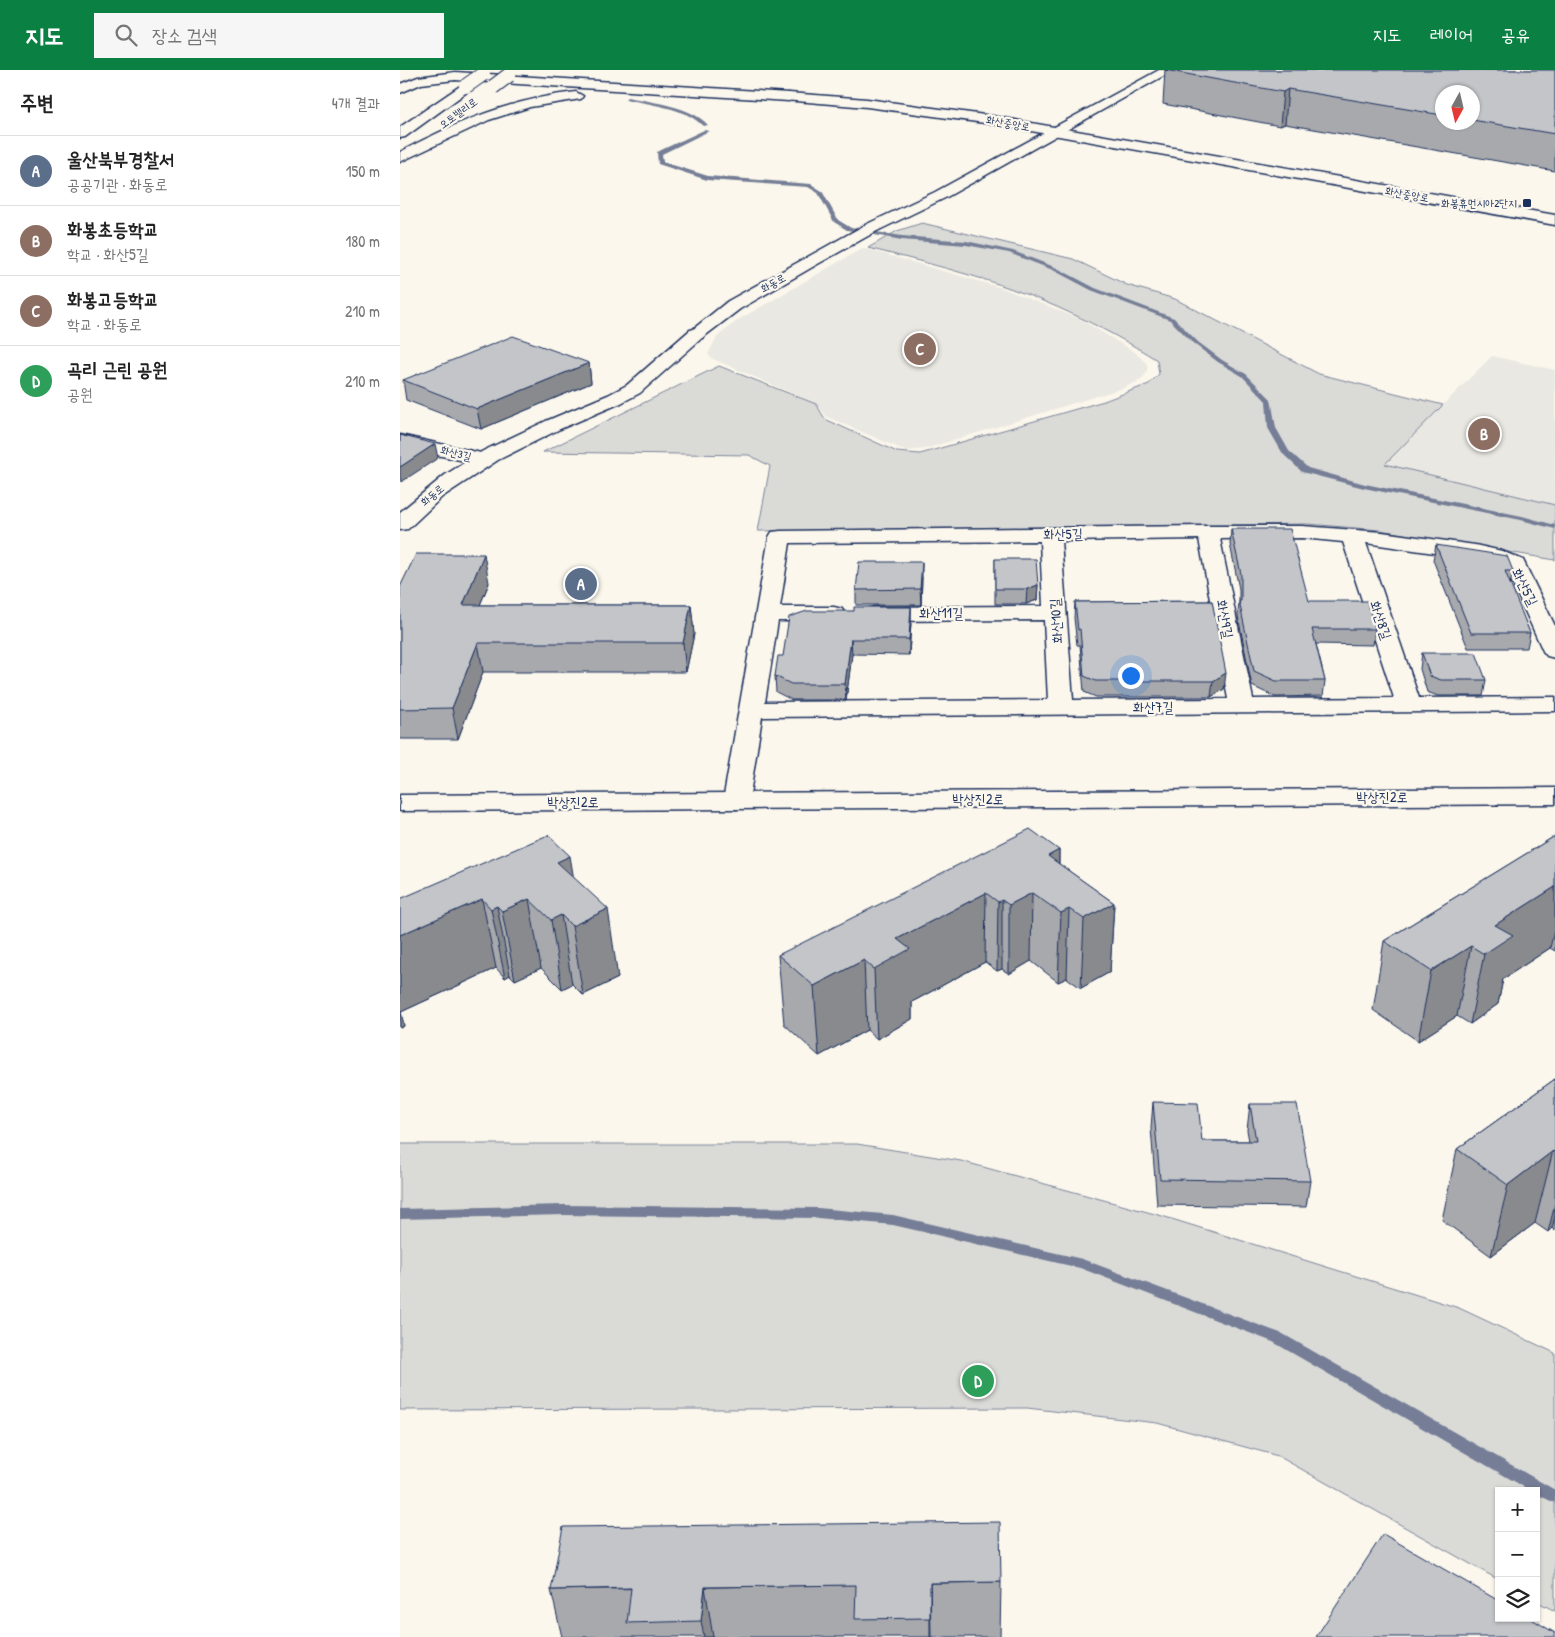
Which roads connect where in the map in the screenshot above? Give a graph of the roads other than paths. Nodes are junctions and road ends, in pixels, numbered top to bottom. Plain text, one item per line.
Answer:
1 (438, 70) edge
2 (592, 70) edge
3 (1168, 70) edge
4 (486, 72) edge
5 (513, 73) edge
6 (455, 76) junction
7 (400, 89) edge
8 (489, 90) dead end
9 (692, 90) junction
10 (462, 110) dead end
11 (1056, 132) junction
12 (400, 134) edge
13 (400, 156) edge
14 (1555, 220) edge
15 (400, 441) edge
16 (483, 459) junction
17 (400, 524) edge
18 (1208, 532) junction
19 (1050, 534) junction
20 (1352, 535) junction
21 (1055, 613) junction
22 (767, 614) junction
23 (1548, 622) edge
24 (1555, 651) edge
25 (1555, 704) edge
26 (1409, 705) junction
27 (1242, 706) junction
28 (1062, 708) junction
29 (751, 710) junction
30 (1555, 778) edge
31 (400, 785) edge
32 (738, 792) junction
33 (1555, 796) edge
34 (400, 803) edge

1 - 6 main road
2 - 9 main road
3 - 11 main road, 화동로
4 - 12 main road, 오토밸리로, bridge
5 - 8 main road, bridge
6 - 7 main road
6 - 9 main road, 화산중앙로
9 - 11 main road, 화산중앙로
9 - 13 main road
10 - 13 main road, 오토밸리로
11 - 14 main road, 화산중앙로
11 - 16 main road, 화동로
15 - 16 main road, 화산3길
16 - 17 main road, 화동로
18 - 19 main road, 화산5길
18 - 20 main road, 화산5길
18 - 27 main road, 화산9길
19 - 21 main road, 화산10길
19 - 22 main road, 화산5길
20 - 23 main road, 화산5길
20 - 26 main road, 화산8길
21 - 22 main road, 화산11길
21 - 28 main road, 화산10길
22 - 29 main road, 화산5길
23 - 24 main road, 화산5길
25 - 26 main road, 화산7길
26 - 27 main road, 화산7길
27 - 28 main road, 화산7길
28 - 29 main road, 화산7길
29 - 32 main road, 화산5길
30 - 32 main road, 박상진2로
31 - 32 main road, 박상진2로
32 - 33 main road, 박상진2로
32 - 34 main road, 박상진2로

